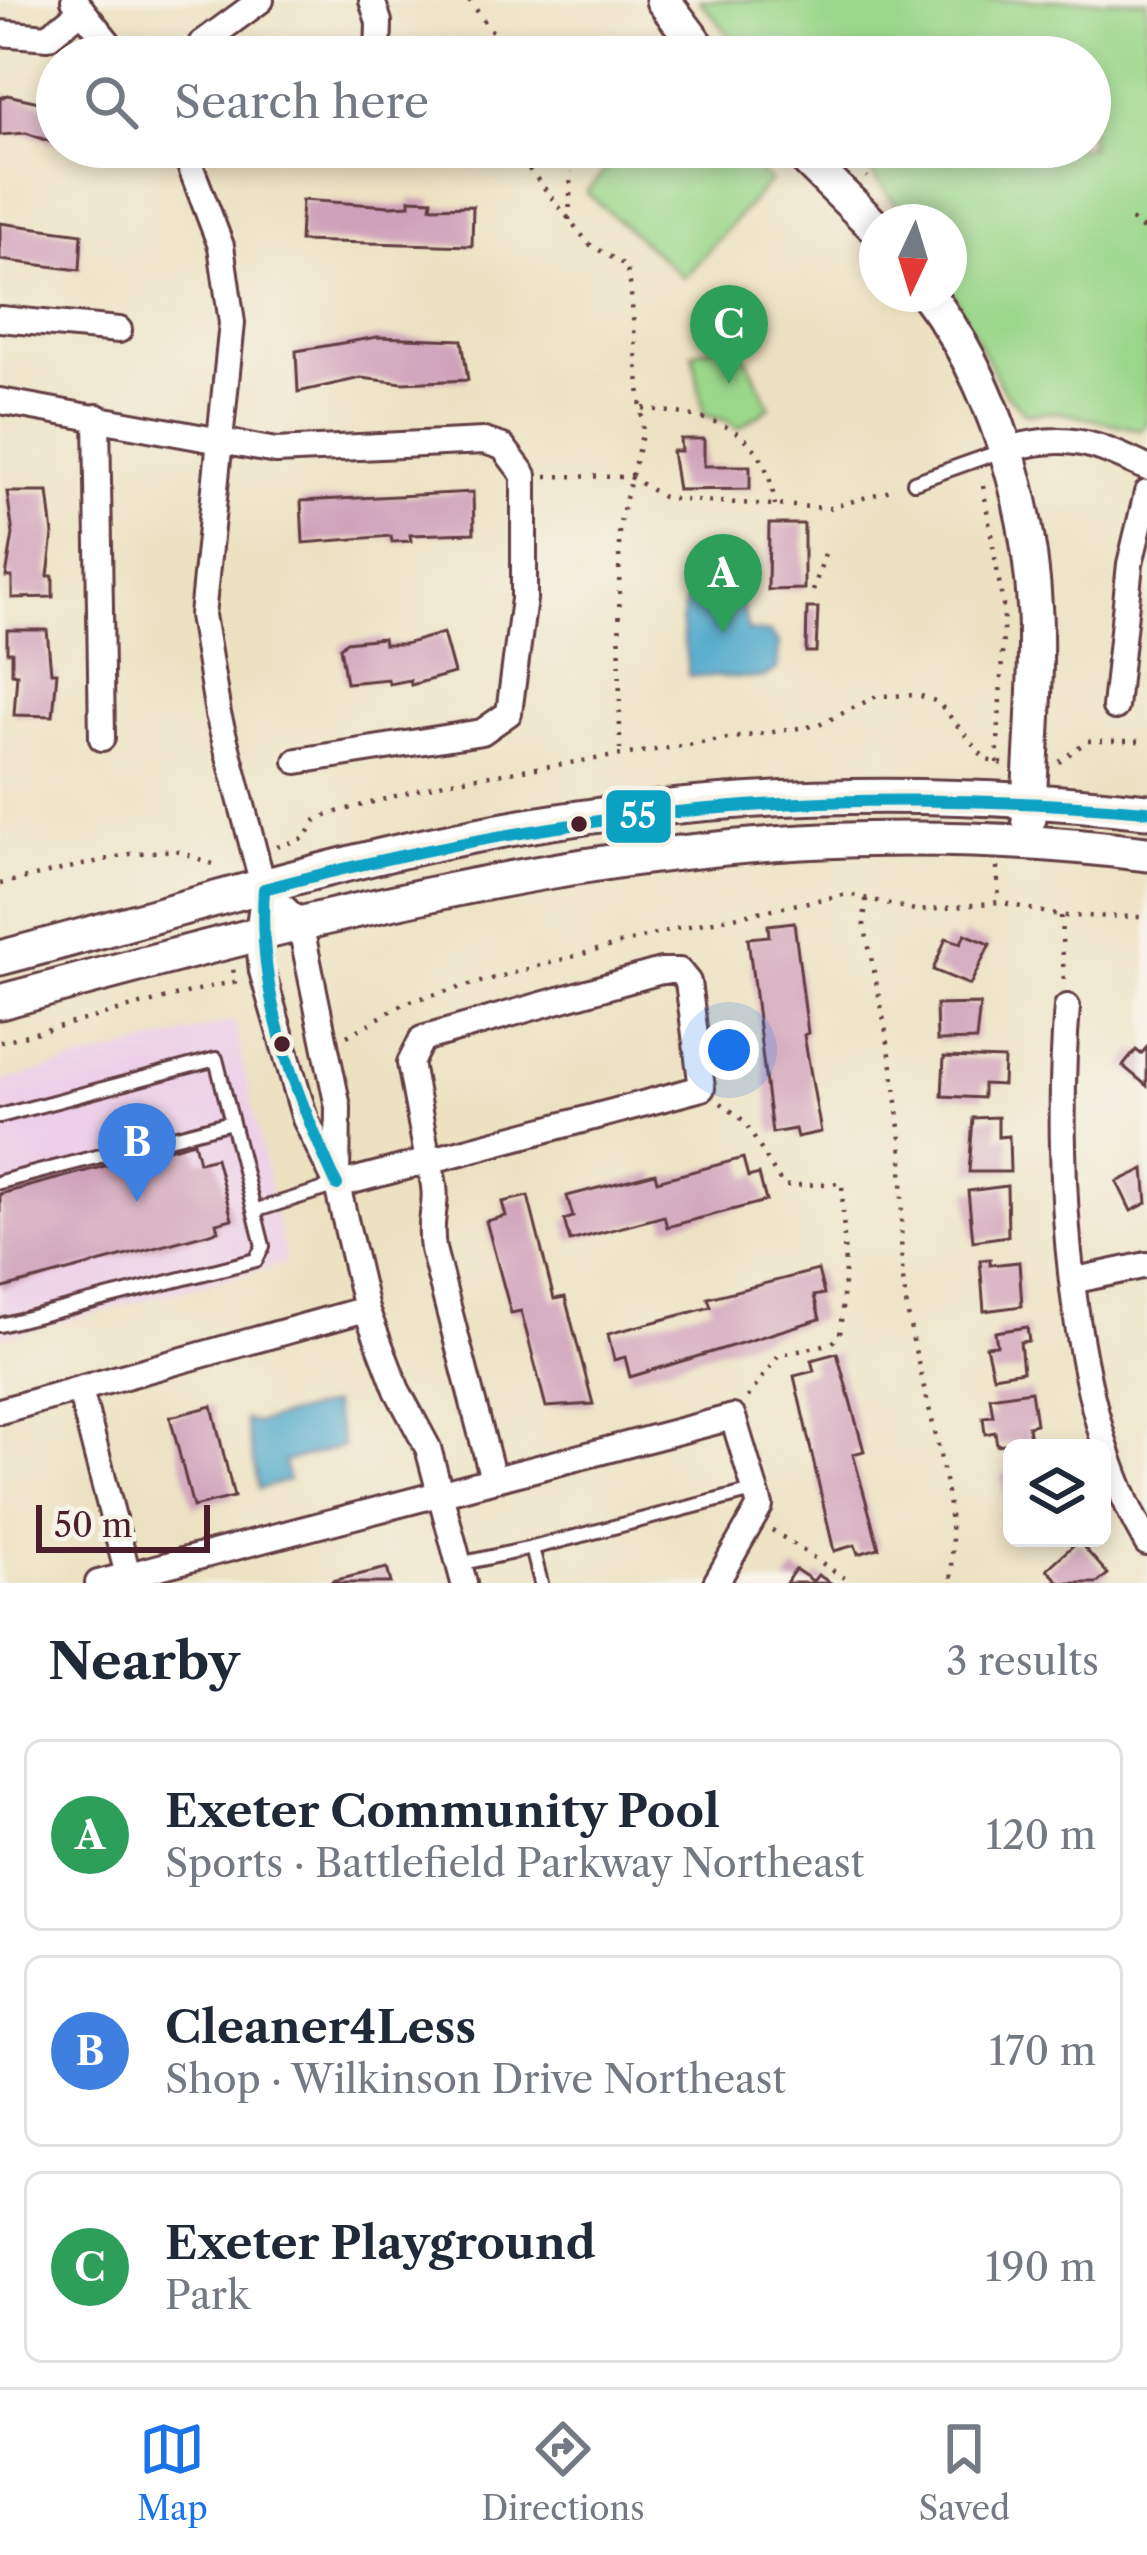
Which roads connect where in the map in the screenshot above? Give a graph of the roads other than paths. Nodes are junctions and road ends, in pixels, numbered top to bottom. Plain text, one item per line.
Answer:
1 (261, 0) edge
2 (372, 0) edge
3 (663, 0) edge
4 (78, 5) edge
5 (0, 33) edge
6 (36, 36) edge
7 (49, 36) edge
8 (103, 36) edge
9 (212, 36) edge
10 (379, 36) edge
11 (690, 36) edge
12 (191, 168) edge
13 (828, 168) edge
14 (859, 206) edge
15 (937, 312) edge
16 (0, 319) edge
17 (119, 330) dead end
18 (0, 401) edge
19 (98, 416) junction
20 (218, 442) junction
21 (1005, 450) junction
22 (1147, 467) edge
23 (914, 482) road end
24 (1147, 493) edge
25 (1115, 707) dead end
26 (102, 738) dead end
27 (297, 761) dead end
28 (1029, 798) junction
29 (1147, 811) edge
30 (1028, 844) junction
31 (1147, 854) edge
32 (264, 889) junction
33 (300, 922) junction
34 (258, 933) junction
35 (0, 958) edge
36 (0, 1001) edge
37 (1067, 1006) road end
38 (0, 1115) edge
39 (231, 1121) junction
40 (428, 1161) junction
41 (0, 1182) edge
42 (337, 1185) junction
43 (257, 1210) junction
44 (1147, 1265) edge
45 (1076, 1280) junction
46 (366, 1309) junction
47 (0, 1325) edge
48 (80, 1390) junction
49 (0, 1411) edge
50 (493, 1479) junction
51 (758, 1490) junction
52 (439, 1491) junction
53 (1147, 1543) edge
54 (532, 1548) junction
55 (462, 1574) edge
56 (129, 1579) edge
57 (98, 1583) edge
58 (541, 1583) edge
59 (716, 1583) edge

1 - 9 street
2 - 10 street
3 - 11 main road
4 - 7 street
4 - 8 street
5 - 6 street
12 - 20 street
13 - 14 main road
15 - 21 main road
16 - 17 street
18 - 19 street
19 - 20 street
19 - 26 street
20 - 27 street
20 - 32 street
21 - 22 street
21 - 23 lane
21 - 28 main road
24 - 25 street
28 - 29 main road
28 - 30 main road
28 - 32 main road
30 - 31 main road
30 - 33 main road
32 - 33 street
32 - 34 street
32 - 35 main road
33 - 34 main road
33 - 42 street
34 - 36 main road
34 - 42 street
37 - 45 street
38 - 39 lane
39 - 41 lane
39 - 43 lane
40 - 40 street
40 - 42 street
40 - 50 street
42 - 43 lane
42 - 46 street
43 - 47 lane
44 - 45 street
45 - 53 street
46 - 48 street
46 - 52 street
48 - 49 street
48 - 56 street
50 - 51 street
50 - 52 street
51 - 54 lane
51 - 59 street
52 - 55 street
52 - 56 street
54 - 55 lane
54 - 58 lane
56 - 57 street

